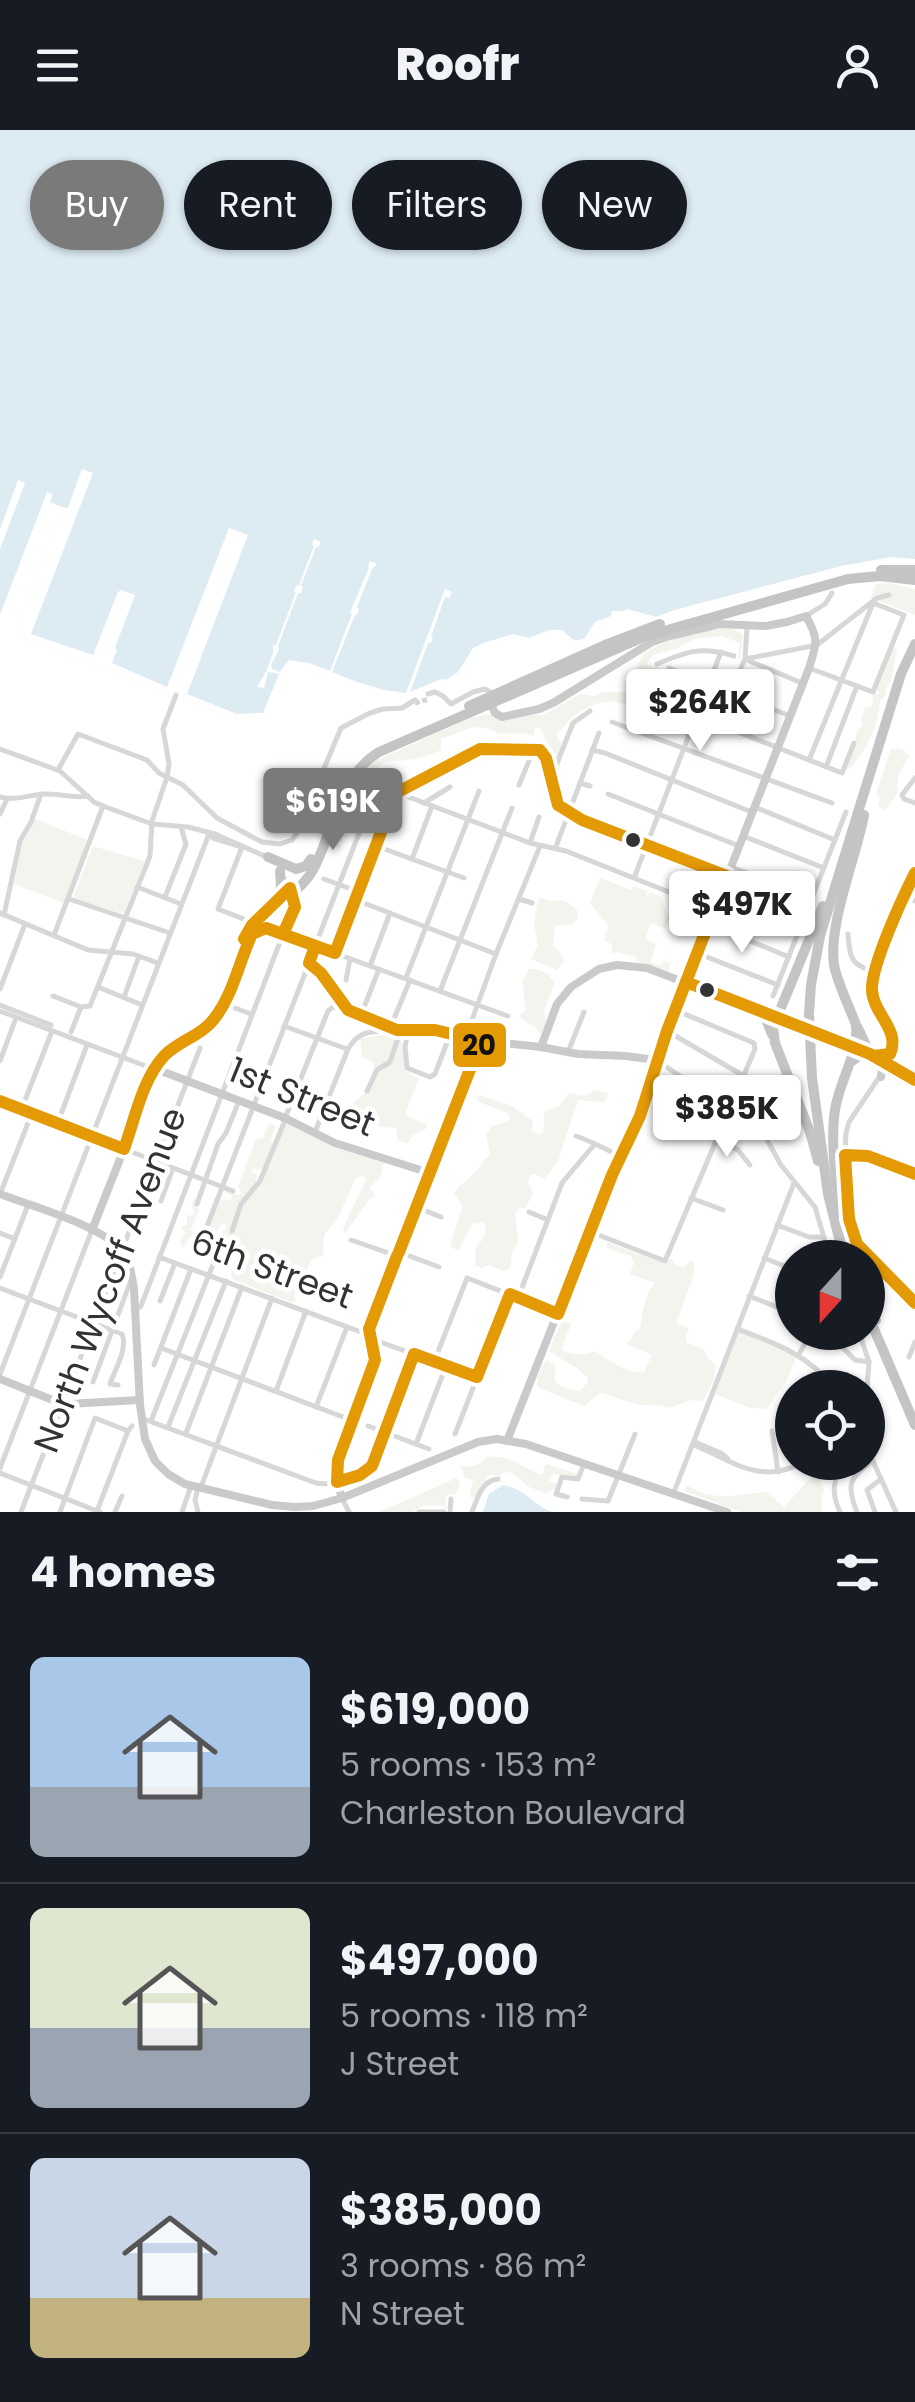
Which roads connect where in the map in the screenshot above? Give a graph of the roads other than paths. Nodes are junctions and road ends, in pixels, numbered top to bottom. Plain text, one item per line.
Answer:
1 (915, 570) edge
2 (915, 582) edge
3 (833, 585) junction
4 (889, 595) dead end
5 (872, 602) junction
6 (806, 616) junction
7 (747, 626) junction
8 (915, 644) edge
9 (816, 646) junction
10 (721, 652) junction
11 (734, 656) dead end
12 (915, 656) edge
13 (744, 659) junction
14 (657, 664) dead end
15 (669, 668) dead end
16 (808, 668) junction
17 (842, 680) junction
18 (802, 683) junction
19 (709, 684) junction
20 (857, 686) junction
21 (730, 692) junction
22 (176, 694) dead end
23 (428, 696) tunnel mouth
24 (654, 700) dead end
25 (413, 701) tunnel mouth
26 (489, 701) junction
27 (590, 711) dead end
28 (696, 715) junction
29 (790, 716) junction
30 (612, 722) dead end
31 (599, 733) dead end
32 (854, 743) dead end
33 (0, 748) edge
34 (684, 748) junction
35 (777, 748) junction
36 (533, 750) junction
37 (592, 750) junction
38 (810, 760) junction
39 (826, 766) junction
40 (60, 771) junction
41 (383, 772) dead end
42 (168, 778) junction
43 (766, 778) junction
44 (915, 778) edge
45 (551, 779) junction
46 (364, 780) dead end
47 (671, 781) junction
48 (580, 783) junction
49 (378, 785) junction
50 (519, 785) dead end
51 (590, 786) dead end
52 (450, 787) dead end
53 (479, 790) dead end
54 (396, 793) junction
55 (41, 794) junction
56 (608, 794) dead end
57 (88, 796) junction
58 (3, 798) edge
59 (428, 804) junction
60 (832, 804) dead end
61 (915, 804) edge
62 (104, 806) junction
63 (512, 808) dead end
64 (753, 810) junction
65 (345, 812) dead end
66 (846, 812) dead end
67 (658, 813) junction
68 (0, 814) edge
69 (568, 814) junction
70 (864, 815) junction
71 (539, 817) dead end
72 (468, 819) junction
73 (364, 820) junction
74 (152, 824) junction
75 (384, 826) junction
76 (181, 827) junction
77 (503, 833) junction
78 (209, 834) junction
79 (835, 840) junction
80 (741, 841) junction
81 (530, 843) junction
82 (848, 845) junction
83 (242, 846) junction
84 (376, 846) junction
85 (540, 846) junction
86 (647, 846) junction
87 (555, 849) junction
88 (268, 857) junction
89 (312, 859) junction
90 (412, 859) junction
91 (824, 868) junction
92 (280, 871) junction
93 (446, 872) junction
94 (729, 872) junction
95 (915, 872) edge
96 (464, 878) dead end
97 (634, 878) junction
98 (324, 879) dead end
99 (339, 885) junction
100 (137, 887) junction
101 (291, 891) junction
102 (359, 892) junction
103 (720, 895) junction
104 (812, 897) junction
105 (904, 897) junction
106 (164, 898) junction
107 (519, 898) junction
108 (69, 899) junction
109 (277, 900) junction
110 (356, 900) junction
111 (915, 901) edge
112 (532, 903) dead end
113 (182, 904) junction
114 (714, 910) junction
115 (390, 913) junction
116 (2, 914) edge
117 (126, 918) junction
118 (246, 920) dead end
119 (789, 921) dead end
120 (25, 924) junction
121 (709, 924) junction
122 (426, 926) junction
123 (170, 932) junction
124 (252, 934) junction
125 (282, 934) junction
126 (848, 934) dead end
127 (54, 935) junction
128 (460, 940) junction
129 (315, 946) junction
130 (112, 950) junction
131 (335, 952) junction
132 (697, 953) junction
133 (496, 954) junction
134 (140, 956) junction
135 (789, 957) junction
136 (350, 958) junction
137 (158, 963) junction
138 (309, 963) junction
139 (370, 966) junction
140 (380, 969) junction
141 (875, 972) junction
142 (408, 979) junction
143 (346, 980) dead end
144 (686, 982) junction
145 (778, 985) junction
146 (98, 988) junction
147 (0, 990) edge
148 (440, 991) junction
149 (53, 996) dead end
150 (774, 996) dead end
151 (124, 997) junction
152 (142, 1005) junction
153 (478, 1005) junction
154 (81, 1007) junction
155 (0, 1008) edge
156 (235, 1008) dead end
157 (348, 1010) junction
158 (675, 1010) junction
159 (584, 1012) dead end
160 (763, 1012) junction
161 (252, 1014) junction
162 (361, 1015) junction
163 (508, 1016) dead end
164 (16, 1018) junction
165 (776, 1018) junction
166 (856, 1025) junction
167 (284, 1026) junction
168 (52, 1028) junction
169 (400, 1029) junction
170 (71, 1032) dead end
171 (667, 1032) junction
172 (451, 1034) junction
173 (316, 1038) junction
174 (466, 1038) junction
175 (774, 1038) junction
176 (894, 1038) junction
177 (480, 1041) junction
178 (87, 1046) junction
179 (541, 1046) junction
180 (200, 1048) dead end
181 (854, 1048) junction
182 (348, 1049) junction
183 (568, 1052) junction
184 (124, 1053) junction
185 (874, 1056) junction
186 (657, 1060) junction
187 (0, 1061) edge
188 (889, 1065) junction
189 (849, 1066) junction
190 (899, 1071) junction
191 (152, 1072) junction
192 (882, 1076) junction
193 (744, 1077) junction
194 (915, 1080) edge
195 (187, 1081) junction
196 (367, 1091) dead end
197 (221, 1093) junction
198 (773, 1093) dead end
199 (239, 1101) junction
200 (0, 1103) edge
201 (253, 1106) junction
202 (731, 1107) junction
203 (27, 1111) junction
204 (286, 1118) junction
205 (688, 1122) dead end
206 (57, 1123) junction
207 (315, 1132) junction
208 (128, 1135) junction
209 (90, 1136) junction
210 (576, 1136) dead end
211 (718, 1138) junction
212 (108, 1142) junction
213 (594, 1145) junction
214 (124, 1149) junction
215 (845, 1155) junction
216 (620, 1156) junction
217 (156, 1160) junction
218 (750, 1165) dead end
219 (174, 1168) junction
220 (430, 1173) junction
221 (190, 1174) junction
222 (915, 1174) edge
223 (206, 1181) junction
224 (794, 1183) junction
225 (222, 1186) junction
226 (0, 1194) edge
227 (248, 1196) junction
228 (691, 1198) junction
229 (161, 1201) dead end
230 (197, 1204) dead end
231 (28, 1205) junction
232 (416, 1207) junction
233 (723, 1210) dead end
234 (529, 1212) dead end
235 (441, 1217) dead end
236 (60, 1218) junction
237 (548, 1220) junction
238 (778, 1225) junction
239 (92, 1230) junction
240 (232, 1231) dead end
241 (590, 1232) junction
242 (0, 1234) edge
243 (204, 1234) dead end
244 (824, 1237) junction
245 (226, 1238) dead end
246 (15, 1239) junction
247 (351, 1240) dead end
248 (825, 1240) edge
249 (838, 1240) edge
250 (841, 1240) edge
251 (843, 1240) edge
252 (844, 1240) edge
253 (122, 1252) junction
254 (398, 1254) junction
255 (159, 1257) junction
256 (764, 1258) junction
257 (775, 1262) edge
258 (175, 1263) junction
259 (440, 1267) dead end
260 (191, 1269) junction
261 (1, 1273) edge
262 (208, 1276) junction
263 (132, 1278) junction
264 (226, 1281) junction
265 (242, 1287) junction
266 (0, 1288) edge
267 (510, 1294) junction
268 (749, 1296) junction
269 (272, 1298) junction
270 (518, 1298) junction
271 (29, 1299) junction
272 (160, 1301) dead end
273 (915, 1303) edge
274 (775, 1306) edge
275 (136, 1310) junction
276 (62, 1311) junction
277 (306, 1311) junction
278 (558, 1314) junction
279 (95, 1323) junction
280 (348, 1327) junction
281 (737, 1328) junction
282 (112, 1330) junction
283 (369, 1334) junction
284 (885, 1339) edge
285 (915, 1342) edge
286 (160, 1348) junction
287 (801, 1350) edge
288 (846, 1350) edge
289 (865, 1350) edge
290 (883, 1350) edge
291 (178, 1354) junction
292 (414, 1354) junction
293 (798, 1354) junction
294 (908, 1357) dead end
295 (194, 1361) junction
296 (434, 1362) junction
297 (869, 1362) junction
298 (154, 1365) dead end
299 (446, 1366) junction
300 (211, 1367) junction
301 (819, 1370) edge
302 (868, 1370) edge
303 (0, 1376) edge
304 (477, 1377) junction
305 (241, 1379) junction
306 (93, 1382) dead end
307 (118, 1385) dead end
308 (276, 1391) junction
309 (30, 1392) junction
310 (140, 1400) junction
311 (914, 1406) edge
312 (316, 1407) junction
313 (146, 1420) junction
314 (352, 1420) junction
315 (513, 1424) junction
316 (915, 1425) edge
317 (368, 1426) dead end
318 (168, 1427) junction
319 (772, 1431) dead end
320 (385, 1432) junction
321 (186, 1434) junction
322 (455, 1434) dead end
323 (635, 1434) dead end
324 (504, 1440) junction
325 (694, 1443) junction
326 (416, 1444) junction
327 (215, 1445) junction
328 (429, 1449) dead end
329 (542, 1449) junction
330 (775, 1452) edge
331 (584, 1464) junction
332 (0, 1471) edge
333 (775, 1472) edge
334 (619, 1476) junction
335 (498, 1479) dead end
336 (836, 1480) edge
337 (854, 1480) edge
338 (880, 1480) edge
339 (883, 1480) edge
340 (337, 1482) junction
341 (32, 1485) junction
342 (196, 1488) junction
343 (674, 1494) junction
344 (122, 1496) dead end
345 (567, 1497) dead end
346 (65, 1498) junction
347 (342, 1498) junction
348 (582, 1499) dead end
349 (451, 1500) dead end
350 (296, 1510) edge
351 (21, 1512) edge
352 (60, 1512) edge
353 (98, 1512) edge
354 (115, 1512) edge
355 (182, 1512) edge
356 (198, 1512) edge
357 (349, 1512) edge
358 (419, 1512) edge
359 (445, 1512) edge
360 (472, 1512) edge
361 (727, 1512) edge
362 (840, 1512) edge
363 (857, 1512) edge
364 (876, 1512) edge
365 (896, 1512) edge

1 - 3 highway
2 - 3 highway
3 - 6 street
3 - 26 highway
4 - 5 street
5 - 9 street
5 - 17 street
5 - 20 street
6 - 7 main road
6 - 9 main road
7 - 13 street
7 - 26 main road
8 - 82 highway
9 - 13 street
9 - 16 main road
10 - 11 street
10 - 14 street
10 - 19 street
12 - 70 highway
13 - 18 street
13 - 21 street
15 - 19 street
16 - 17 street
16 - 18 main road
17 - 20 street
17 - 38 street
18 - 29 main road
19 - 21 street
19 - 28 street
20 - 39 street
21 - 29 street
22 - 42 street
23 - 26 street
24 - 28 street
25 - 42 street
26 - 89 highway
26 - 101 highway
27 - 45 street
28 - 34 street
28 - 35 street
29 - 35 main road
30 - 34 street
31 - 37 street
32 - 39 street
33 - 40 street
34 - 43 street
34 - 47 street
35 - 38 street
35 - 43 main road
36 - 45 street
36 - 50 street
36 - 54 street
37 - 47 street
37 - 48 street
38 - 39 street
40 - 42 street
40 - 57 street
41 - 49 street
42 - 74 street
43 - 60 street
43 - 64 main road
44 - 61 street
45 - 69 street
46 - 49 street
47 - 64 street
47 - 67 street
48 - 51 street
48 - 69 street
49 - 54 street
49 - 73 street
52 - 59 street
53 - 72 street
54 - 59 street
54 - 75 street
55 - 57 street
55 - 58 street
55 - 116 street
56 - 67 street
57 - 62 street
58 - 68 street
59 - 72 street
59 - 90 street
62 - 74 street
62 - 108 street
63 - 77 street
64 - 79 street
64 - 80 main road
65 - 73 street
66 - 79 street
67 - 80 street
67 - 86 street
69 - 86 street
69 - 87 street
70 - 166 highway
70 - 251 highway
71 - 81 street
72 - 77 street
72 - 93 street
73 - 75 street
73 - 99 street
74 - 76 street
74 - 100 street
75 - 84 street
76 - 78 street
76 - 106 street
77 - 81 street
77 - 128 street
78 - 83 street
78 - 113 street
79 - 91 street
80 - 91 street
80 - 94 main road
81 - 85 street
82 - 165 highway
82 - 250 highway
83 - 88 street
83 - 118 street
84 - 90 street
84 - 102 street
85 - 87 street
85 - 107 street
86 - 94 street
86 - 97 street
87 - 97 street
88 - 89 highway
88 - 92 street
89 - 101 highway
90 - 93 street
91 - 104 street
92 - 101 street
92 - 109 highway
93 - 96 street
93 - 122 street
94 - 103 main road
94 - 104 street
95 - 105 street
97 - 114 street
98 - 99 street
99 - 102 street
99 - 129 street
100 - 106 street
100 - 117 street
101 - 109 highway
101 - 124 highway
101 - 125 street
102 - 110 street
103 - 114 main road
103 - 119 street
104 - 135 street
105 - 111 street
105 - 141 street
106 - 113 street
107 - 112 street
107 - 133 street
108 - 117 street
108 - 127 street
109 - 191 highway
110 - 115 street
110 - 131 street
113 - 123 street
114 - 121 main road
115 - 122 street
115 - 139 street
116 - 120 street
117 - 123 street
117 - 130 street
120 - 127 street
120 - 147 street
121 - 132 main road
121 - 135 street
122 - 128 street
122 - 142 street
123 - 137 street
124 - 125 highway
124 - 191 highway
125 - 129 main road
125 - 161 street
126 - 141 street
127 - 130 street
128 - 133 street
128 - 148 street
129 - 131 street
129 - 138 main road
130 - 134 street
130 - 146 street
131 - 136 street
132 - 144 main road
132 - 145 street
133 - 153 street
134 - 137 street
134 - 151 street
135 - 145 street
136 - 139 street
136 - 143 street
137 - 152 street
138 - 157 main road
138 - 167 street
139 - 140 street
140 - 142 street
140 - 162 street
141 - 176 street
142 - 148 street
142 - 169 street
144 - 158 main road
144 - 160 main road
144 - 179 main road
145 - 150 street
146 - 151 street
146 - 154 street
148 - 153 street
149 - 154 street
151 - 152 street
152 - 184 street
153 - 163 street
153 - 174 street
154 - 170 street
155 - 164 street, 1st Street
155 - 168 street
156 - 161 street
157 - 162 main road
157 - 173 street
158 - 171 main road
158 - 193 street
159 - 183 street
160 - 165 main road
160 - 175 highway
161 - 197 street
162 - 169 main road
164 - 168 street, 1st Street
164 - 187 street
165 - 175 highway
165 - 181 main road, bridge
166 - 181 highway
166 - 185 highway
167 - 173 street
167 - 201 street
168 - 178 street, 1st Street
168 - 203 street
169 - 172 main road
169 - 172 street
169 - 182 street
169 - 196 street
171 - 186 main road
171 - 193 street
172 - 174 main road
173 - 182 street
173 - 204 street
174 - 177 main road
175 - 249 highway
176 - 185 main road
176 - 188 street
177 - 179 main road
177 - 220 main road
178 - 184 street, 1st Street
178 - 206 street
179 - 183 main road
180 - 195 street, North Wycoff Avenue
181 - 185 main road
181 - 189 highway
182 - 207 street
183 - 186 main road
184 - 191 street, 1st Street
184 - 209 street
185 - 188 main road
185 - 189 highway
185 - 192 main road
186 - 202 street
186 - 216 main road
188 - 190 main road
188 - 192 street
189 - 252 highway
190 - 192 main road
190 - 194 main road
191 - 195 main road, 1st Street
191 - 208 highway
192 - 215 street
193 - 198 street
193 - 202 street
195 - 197 main road, 1st Street
195 - 217 street, North Wycoff Avenue
197 - 199 main road, 1st Street
197 - 221 street
199 - 201 main road, 1st Street
199 - 223 street
200 - 203 highway
201 - 204 main road, 1st Street
201 - 225 street
202 - 211 street
202 - 224 street
203 - 206 highway
203 - 226 street
204 - 207 main road, 1st Street
204 - 227 street
205 - 211 street
206 - 209 highway
207 - 220 main road, 1st Street
208 - 212 highway
208 - 214 highway
209 - 212 highway
209 - 236 street
210 - 213 street
211 - 218 street
211 - 228 street
212 - 214 highway
213 - 216 street
213 - 237 street
214 - 217 street
214 - 239 main road
215 - 222 street
215 - 273 street
216 - 241 main road
217 - 219 street
217 - 253 street, North Wycoff Avenue
219 - 221 street
219 - 229 street
220 - 232 main road
221 - 223 street
221 - 255 street
223 - 225 street
223 - 230 street
224 - 238 street
224 - 244 street
225 - 227 street
225 - 243 street
226 - 231 main road
227 - 240 street
228 - 233 street
228 - 241 street
231 - 236 main road
231 - 246 street
232 - 235 street
232 - 254 main road
234 - 237 street
236 - 239 main road
236 - 271 street
237 - 270 street
238 - 244 street
238 - 256 street
239 - 253 main road
239 - 276 street
241 - 278 main road
242 - 246 street
244 - 248 street
245 - 262 street
246 - 261 street
247 - 254 street
253 - 263 main road
253 - 279 street, North Wycoff Avenue
254 - 259 street
254 - 283 main road
255 - 258 street, 6th Street
255 - 275 street
256 - 257 street
256 - 268 street
258 - 260 street, 6th Street
258 - 272 street
260 - 262 street, 6th Street
260 - 286 street
262 - 264 street, 6th Street
262 - 291 street
263 - 275 main road
263 - 282 street
264 - 265 street, 6th Street
264 - 295 street
265 - 269 street, 6th Street
265 - 300 street
266 - 271 street
267 - 270 street
267 - 296 street
267 - 304 street
268 - 274 street
268 - 281 street
269 - 277 street, 6th Street
269 - 305 street
270 - 278 street
271 - 276 street
271 - 303 street
275 - 310 main road
276 - 279 street
276 - 309 street
277 - 280 street, 6th Street
277 - 308 street
278 - 315 main road
279 - 282 street
279 - 341 street, North Wycoff Avenue
280 - 283 street, 6th Street
280 - 312 street
281 - 293 street
281 - 325 street
282 - 306 street
282 - 307 street
283 - 292 street, 6th Street
283 - 314 main road
284 - 311 highway
285 - 294 street
286 - 291 street
286 - 298 street
287 - 293 street
288 - 297 street
289 - 297 street
290 - 316 highway
291 - 295 street
291 - 313 street
292 - 296 street, 6th Street
292 - 320 street
293 - 301 street
295 - 300 street
295 - 318 street
296 - 299 street, 6th Street
297 - 302 street
299 - 304 street, 6th Street
299 - 326 street
300 - 305 street
300 - 321 street
303 - 309 main road
304 - 322 street
305 - 308 street
305 - 327 street
308 - 312 street
309 - 310 main road
309 - 332 street
310 - 313 main road
312 - 314 street
313 - 318 street
313 - 342 main road
314 - 340 main road
315 - 324 main road
315 - 329 main road
317 - 320 street
318 - 321 street
319 - 330 street
320 - 326 street
320 - 340 street
321 - 327 street
323 - 334 street
324 - 329 main road
324 - 347 main road
325 - 333 street
325 - 343 street
326 - 328 street
327 - 340 street
327 - 342 street
329 - 331 main road
331 - 334 main road
331 - 345 street
332 - 341 street
334 - 343 main road
334 - 348 street
335 - 360 street
336 - 362 street
337 - 363 street
338 - 364 street
339 - 365 street
340 - 347 main road
341 - 346 street
341 - 351 street, North Wycoff Avenue
342 - 350 main road
342 - 355 street
342 - 356 street
343 - 361 main road
344 - 354 street
346 - 352 street
346 - 353 street
346 - 353 street
347 - 350 main road
347 - 357 street
349 - 359 street
358 - 359 street

